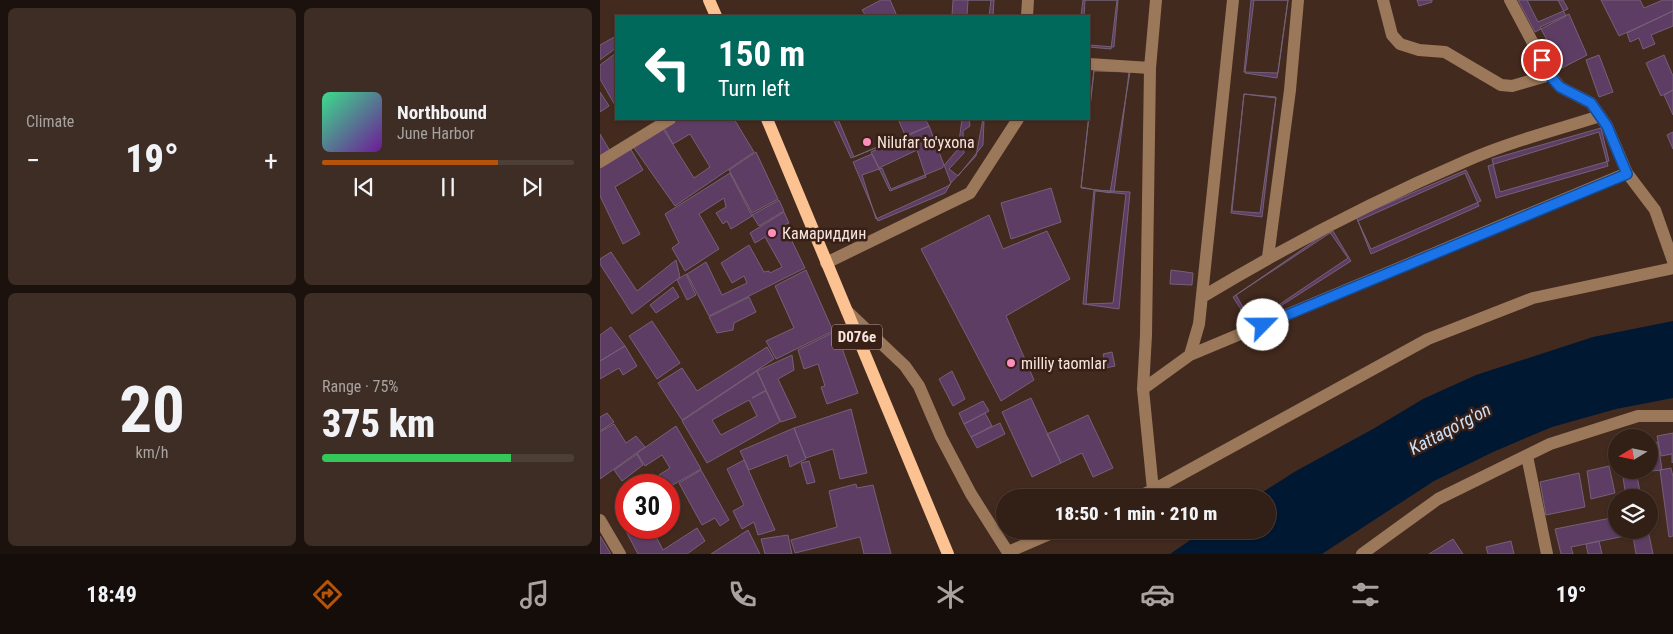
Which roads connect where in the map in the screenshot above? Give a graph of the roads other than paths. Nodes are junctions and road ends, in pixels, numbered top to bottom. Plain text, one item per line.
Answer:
1 (708, 0) edge
2 (1028, 0) edge
3 (1156, 0) edge
4 (1232, 0) edge
5 (1298, 0) edge
6 (1383, 0) edge
7 (1510, 0) edge
8 (716, 15) edge
9 (1027, 15) edge
10 (1090, 64) edge
11 (1150, 68) junction
12 (1550, 76) junction
13 (1600, 116) junction
14 (668, 120) edge
15 (767, 120) edge
16 (1017, 120) edge
17 (600, 162) edge
18 (1627, 174) junction
19 (1268, 257) junction
20 (1673, 261) edge
21 (826, 262) junction
22 (1673, 268) edge
23 (1202, 296) junction
24 (845, 309) junction
25 (1190, 355) junction
26 (1142, 389) junction
27 (1673, 416) edge
28 (1527, 456) junction
29 (1153, 489) edge
30 (1155, 489) edge
31 (600, 520) edge
32 (1039, 539) edge
33 (1009, 553) edge
34 (620, 554) edge
35 (948, 554) edge
36 (1362, 554) edge
37 (1547, 554) edge

1 - 8 main road
2 - 9 street
3 - 11 street
4 - 23 street
5 - 19 street
6 - 12 street
7 - 12 street
10 - 11 street
11 - 26 street
12 - 13 street
13 - 18 street
13 - 19 street
14 - 17 street
15 - 21 main road, D076e
16 - 21 street
18 - 20 street
18 - 25 street
19 - 23 street
21 - 24 main road, D076e
22 - 30 street
23 - 25 street
24 - 33 street
24 - 35 main road, D076e
25 - 26 street
26 - 29 street
27 - 28 street
28 - 36 street
28 - 37 street
31 - 34 street
32 - 33 street

